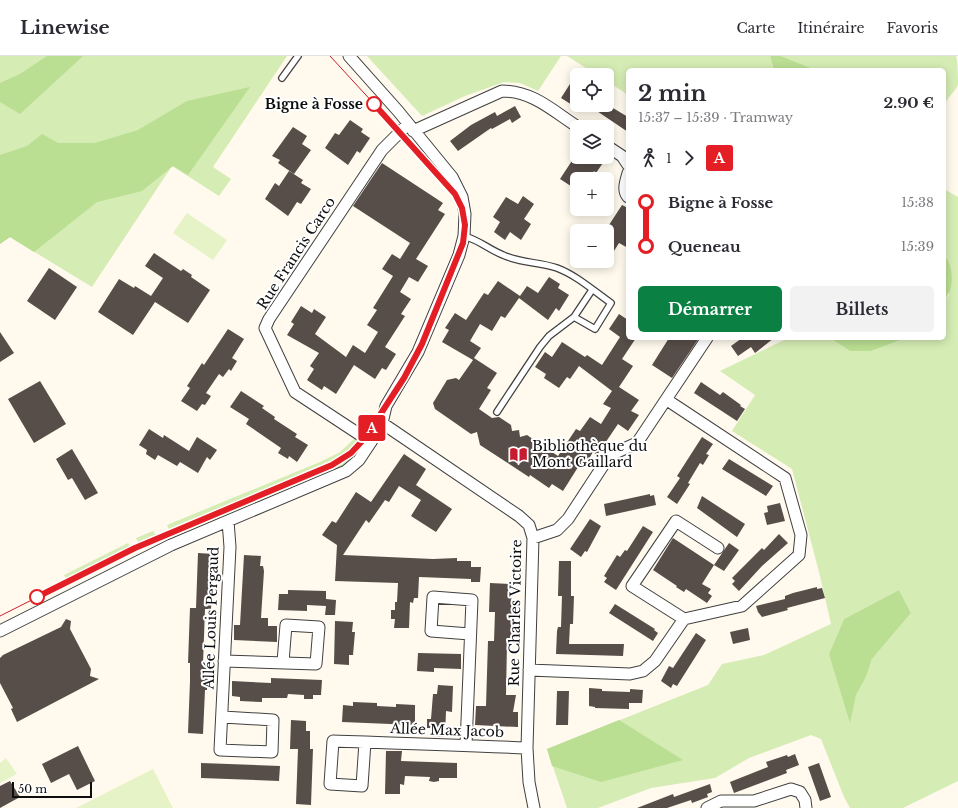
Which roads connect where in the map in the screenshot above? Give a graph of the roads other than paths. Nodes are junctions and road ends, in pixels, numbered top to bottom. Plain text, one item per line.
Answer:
1 (298, 56) edge
2 (349, 56) edge
3 (282, 78) dead end
4 (570, 122) edge
5 (410, 127) junction
6 (614, 151) edge
7 (626, 162) edge
8 (626, 180) edge
9 (626, 195) edge
10 (464, 236) junction
11 (592, 290) junction
12 (574, 317) junction
13 (706, 340) edge
14 (667, 400) junction
15 (497, 412) dead end
16 (382, 423) junction
17 (371, 442) junction
18 (228, 521) junction
19 (533, 538) junction
20 (718, 548) dead end
21 (684, 619) junction
22 (0, 631) edge
23 (470, 634) junction
24 (224, 661) junction
25 (283, 662) junction
26 (529, 670) junction
27 (223, 717) junction
28 (365, 742) junction
29 (466, 745) junction
30 (527, 748) junction
31 (534, 808) edge
32 (707, 808) edge
33 (806, 808) edge

1 - 3 lane
2 - 5 street
4 - 5 street
5 - 10 street
5 - 17 street, Rue Francis Carco
6 - 7 street
8 - 9 street
10 - 11 lane
10 - 16 street
11 - 12 lane
11 - 12 lane
12 - 15 lane
13 - 14 street
14 - 19 street
14 - 21 street
16 - 17 street
16 - 19 street, Rue Charles Victoire
17 - 18 street
18 - 22 street
18 - 24 street, Allée Louis Pergaud
19 - 26 street, Rue Charles Victoire
20 - 21 street
21 - 26 street
23 - 23 street
23 - 29 street
24 - 25 street
24 - 27 street, Allée Louis Pergaud
25 - 25 street
26 - 30 street, Rue Charles Victoire
27 - 27 street, Allée Louis Pergaud
28 - 28 street, Allée Max Jacob
28 - 29 street, Allée Max Jacob
29 - 30 street, Allée Max Jacob
30 - 31 street, Rue Charles Victoire
32 - 33 street

